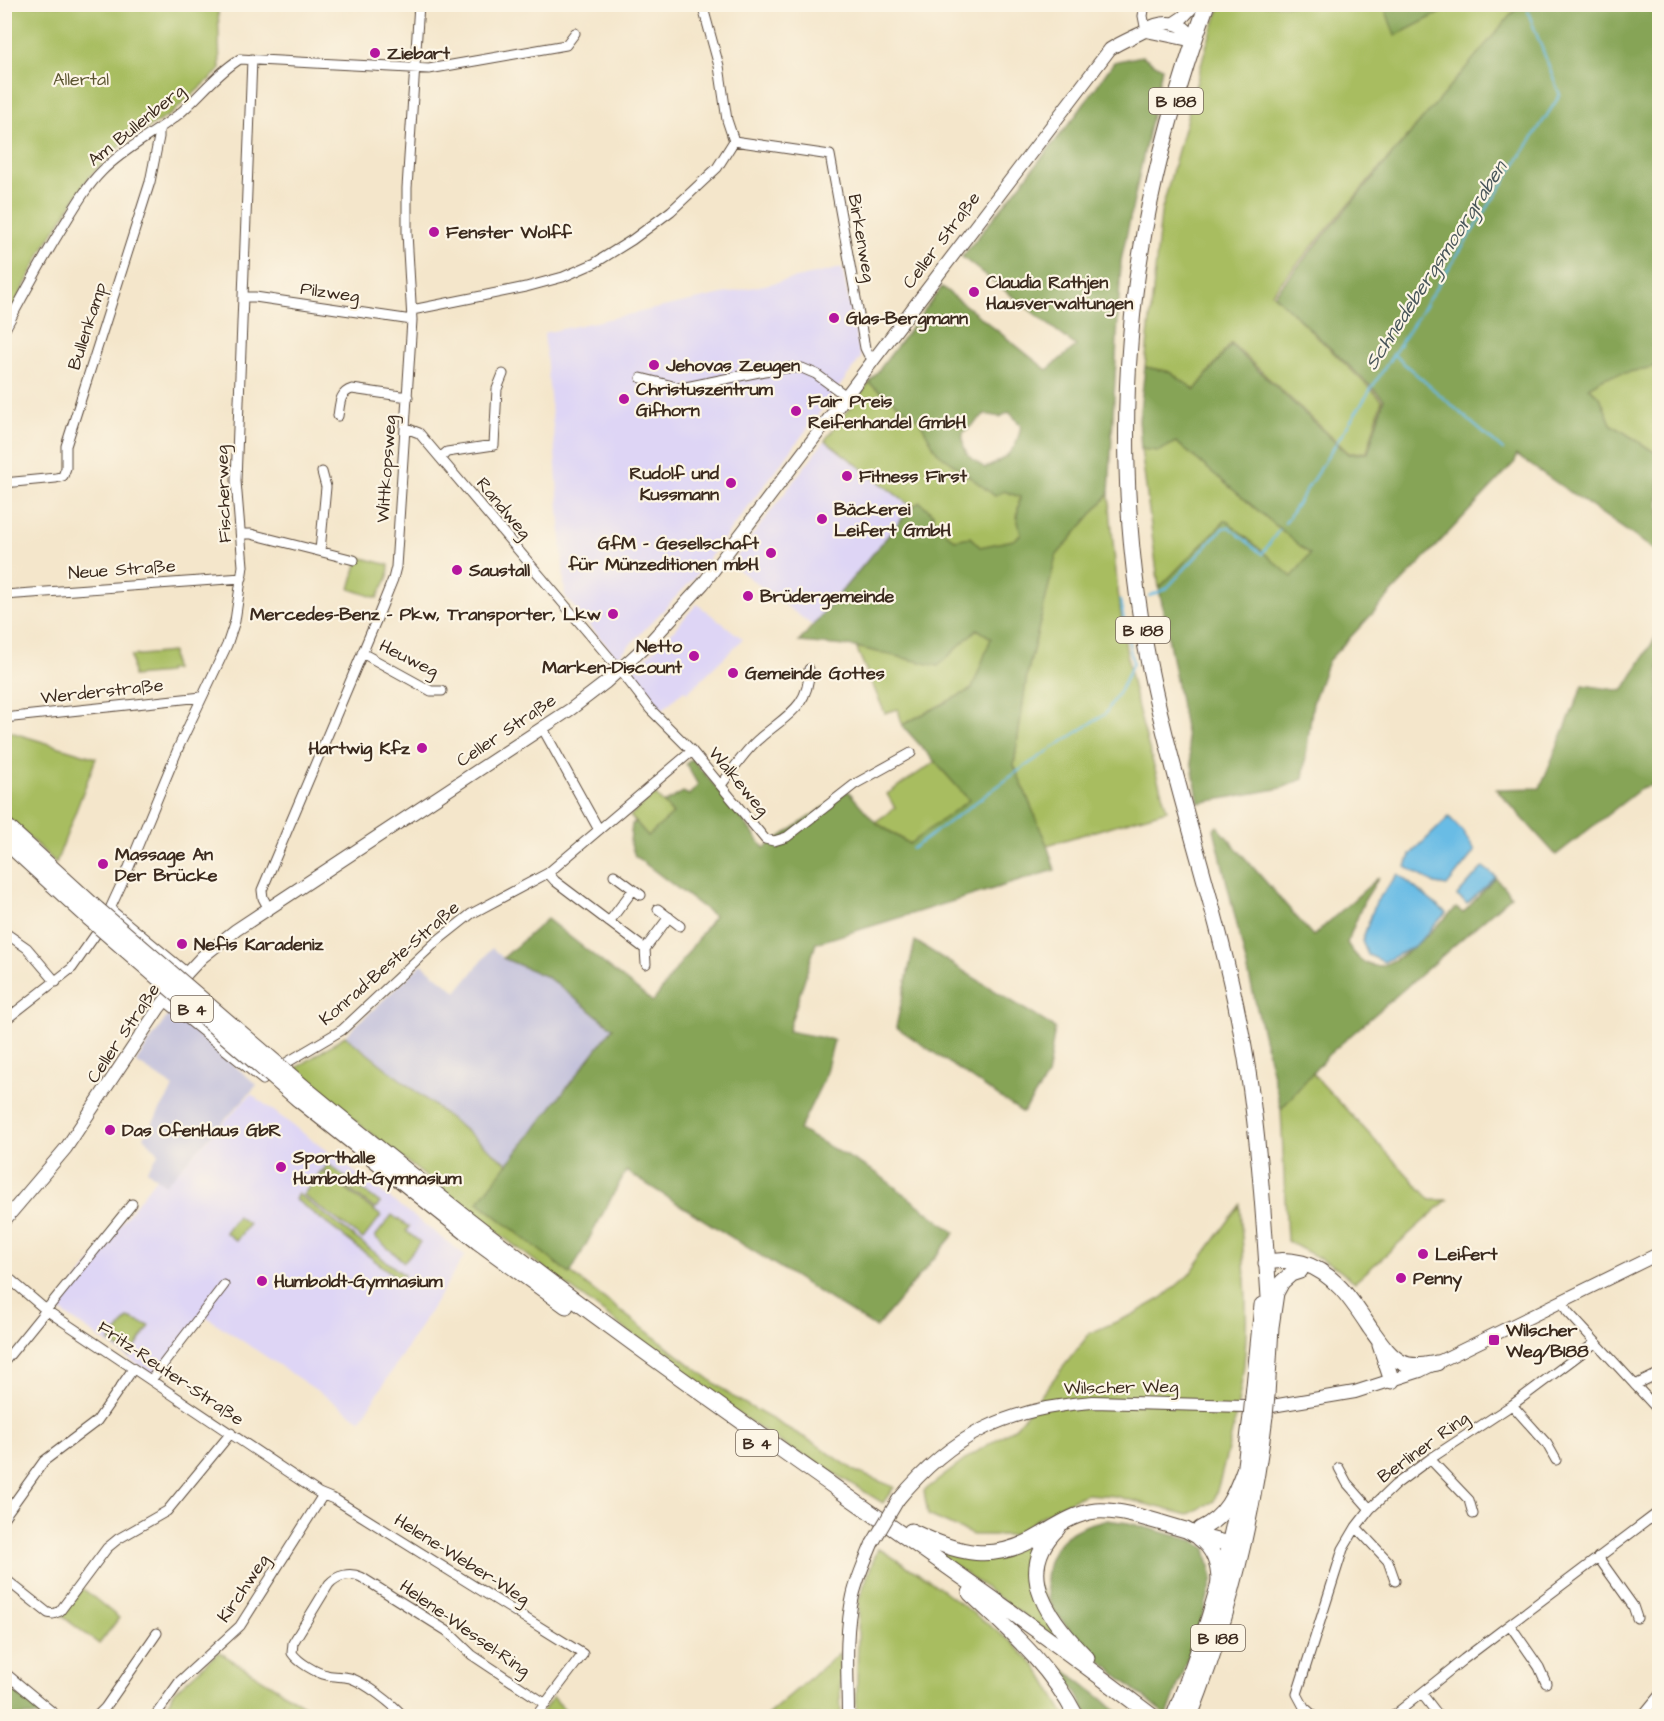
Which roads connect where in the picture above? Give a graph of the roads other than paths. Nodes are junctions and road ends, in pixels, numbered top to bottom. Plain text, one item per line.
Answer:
1 (419, 4) edge
2 (702, 4) edge
3 (1145, 4) edge
4 (1195, 4) edge
5 (1207, 4) edge
6 (1174, 23) junction
7 (1146, 31) junction
8 (575, 33) dead end
9 (1194, 41) junction
10 (252, 59) junction
11 (415, 68) junction
12 (159, 129) junction
13 (735, 141) junction
14 (243, 297) junction
15 (412, 315) junction
16 (4, 331) edge
17 (869, 354) junction
18 (503, 374) dead end
19 (641, 378) dead end
20 (846, 396) junction
21 (408, 397) junction
22 (338, 416) dead end
23 (406, 428) junction
24 (440, 458) junction
25 (322, 472) dead end
26 (4, 483) edge
27 (241, 534) junction
28 (320, 551) junction
29 (354, 560) dead end
30 (242, 578) junction
31 (4, 595) edge
32 (362, 653) junction
33 (809, 669) dead end
34 (620, 670) junction
35 (442, 691) dead end
36 (202, 697) junction
37 (4, 718) edge
38 (543, 729) junction
39 (692, 751) junction
40 (911, 753) dead end
41 (721, 785) junction
42 (4, 824) edge
43 (599, 830) junction
44 (4, 840) edge
45 (548, 873) junction
46 (614, 875) dead end
47 (269, 909) junction
48 (658, 909) dead end
49 (99, 912) junction
50 (669, 917) junction
51 (609, 922) junction
52 (681, 926) dead end
53 (4, 932) edge
54 (645, 949) junction
55 (646, 964) dead end
56 (187, 973) junction
57 (56, 982) junction
58 (165, 1001) junction
59 (4, 1021) edge
60 (132, 1204) dead end
61 (4, 1221) edge
62 (1265, 1229) junction
63 (496, 1248) junction
64 (1659, 1253) edge
65 (1266, 1263) junction
66 (1297, 1266) junction
67 (4, 1274) edge
68 (224, 1285) dead end
69 (1562, 1301) junction
70 (46, 1310) junction
71 (1271, 1326) junction
72 (1380, 1342) junction
73 (1595, 1343) junction
74 (1391, 1354) junction
75 (4, 1362) edge
76 (1437, 1363) junction
77 (133, 1369) junction
78 (1659, 1373) edge
79 (151, 1380) junction
80 (1396, 1380) junction
81 (1635, 1385) junction
82 (1512, 1405) junction
83 (1259, 1406) junction
84 (1659, 1412) edge
85 (231, 1433) junction
86 (1430, 1459) junction
87 (1556, 1460) dead end
88 (1339, 1468) dead end
89 (1244, 1470) junction
90 (323, 1495) junction
91 (866, 1508) junction
92 (1370, 1509) junction
93 (1659, 1511) edge
94 (1473, 1514) dead end
95 (4, 1517) edge
96 (1070, 1519) junction
97 (1356, 1527) junction
98 (1194, 1531) junction
99 (1246, 1533) junction
100 (1230, 1543) junction
101 (1598, 1557) junction
102 (1239, 1563) junction
103 (4, 1578) edge
104 (1395, 1581) dead end
105 (1219, 1582) junction
106 (970, 1593) junction
107 (1637, 1618) dead end
108 (1510, 1625) junction
109 (157, 1633) dead end
110 (4, 1671) edge
111 (1546, 1683) dead end
112 (1121, 1693) junction
113 (1422, 1694) junction
114 (1659, 1694) edge
115 (546, 1704) junction
116 (1184, 1712) edge
117 (57, 1716) edge
118 (97, 1716) edge
119 (155, 1716) edge
120 (404, 1716) edge
121 (536, 1716) edge
122 (848, 1716) edge
123 (1076, 1716) edge
124 (1137, 1716) edge
125 (1152, 1716) edge
126 (1314, 1716) edge
127 (1393, 1716) edge
128 (1439, 1716) edge
129 (1642, 1716) edge

1 - 11 street, Wittkopsweg
2 - 13 street
3 - 7 street
4 - 6 street, Celler Straße
5 - 9 main road, B 188
6 - 7 street, Celler Straße
6 - 9 street
7 - 9 street
7 - 17 street, Celler Straße
8 - 11 street
9 - 62 main road, B 188
10 - 11 street
10 - 12 street, Am Bullenberg
10 - 14 street, Fischerweg
11 - 15 street, Wittkopsweg
12 - 16 street, Am Bullenberg
12 - 26 street, Bullenkamp
13 - 15 street, Pilzweg
13 - 17 street, Birkenweg
14 - 15 street, Pilzweg
14 - 27 street, Fischerweg
15 - 21 street, Wittkopsweg
17 - 20 street, Celler Straße
18 - 24 street
19 - 20 street
20 - 34 street, Celler Straße
21 - 22 street
21 - 23 street, Wittkopsweg
23 - 24 street, Randweg
23 - 32 street, Wittkopsweg
24 - 34 street, Randweg
25 - 28 street
27 - 28 street
27 - 30 street, Fischerweg
28 - 29 street
30 - 31 street, Neue Straße
30 - 36 street, Fischerweg
32 - 35 street, Heuweg
32 - 47 street, Wittkopsweg
33 - 41 street
34 - 38 street, Celler Straße
34 - 39 street, Walkeweg
36 - 37 street, Werderstraße
36 - 49 street, Fischerweg
38 - 43 street
38 - 47 street, Celler Straße
39 - 41 street, Walkeweg
39 - 43 street, Konrad-Beste-Straße
40 - 41 street, Walkeweg
42 - 49 main road, B 4
43 - 45 street, Konrad-Beste-Straße
44 - 49 main road, B 4
45 - 51 street
45 - 58 street, Konrad-Beste-Straße
46 - 51 street
47 - 56 street, Celler Straße
48 - 50 street
49 - 56 street
49 - 57 street, Fischerweg
49 - 63 main road, B 4, bridge
50 - 52 street
50 - 54 street
51 - 54 street
53 - 57 street
54 - 55 street
56 - 58 street, Celler Straße
57 - 59 street, Fischerweg
58 - 61 street, Celler Straße
60 - 70 street
62 - 65 main road, B 188
62 - 66 main road
63 - 91 main road, B 4
63 - 106 main road, B 4
64 - 69 street, Wilscher Weg
65 - 66 main road
65 - 71 main road, B 188
65 - 83 main road, B 188
66 - 71 main road
66 - 72 main road
67 - 70 street, Fritz-Reuter-Straße
68 - 79 street
69 - 73 street
69 - 76 street, Wilscher Weg
70 - 75 street
70 - 77 street, Fritz-Reuter-Straße
71 - 83 main road, B 188
72 - 74 main road
72 - 80 main road
73 - 81 street
73 - 82 street, Berliner Ring
74 - 76 main road
74 - 80 main road
76 - 80 street, Wilscher Weg
77 - 79 street, Fritz-Reuter-Straße
77 - 95 street
78 - 81 street
79 - 85 street, Fritz-Reuter-Straße
80 - 83 street, Wilscher Weg
81 - 84 street
82 - 86 street, Berliner Ring
82 - 87 street
83 - 89 main road, B 188
83 - 99 main road, B 188
83 - 122 street, Wilscher Weg, bridge
85 - 90 street, Fritz-Reuter-Straße
85 - 103 street
86 - 92 street, Berliner Ring
86 - 94 street
88 - 92 street
89 - 98 main road
89 - 100 main road, B 188
90 - 115 street, Helene-Weber-Weg
90 - 119 street, Kirchweg
91 - 96 main road
91 - 112 main road, B 4
92 - 97 street, Berliner Ring
93 - 101 street
96 - 98 main road
96 - 112 main road
97 - 104 street
97 - 126 street, Berliner Ring
98 - 100 main road
98 - 105 main road
99 - 100 main road
99 - 102 main road, B 188
100 - 102 main road, B 188
100 - 105 main road, B 188
101 - 107 street
101 - 108 street
102 - 116 main road, B 188
105 - 116 main road, B 188
106 - 123 main road
106 - 124 main road, B 4
108 - 111 street
108 - 113 street
109 - 118 street
110 - 117 street
112 - 125 main road, B 4
113 - 127 street
113 - 128 street
114 - 129 street
115 - 120 street, Helene-Wessel-Ring
115 - 121 street

